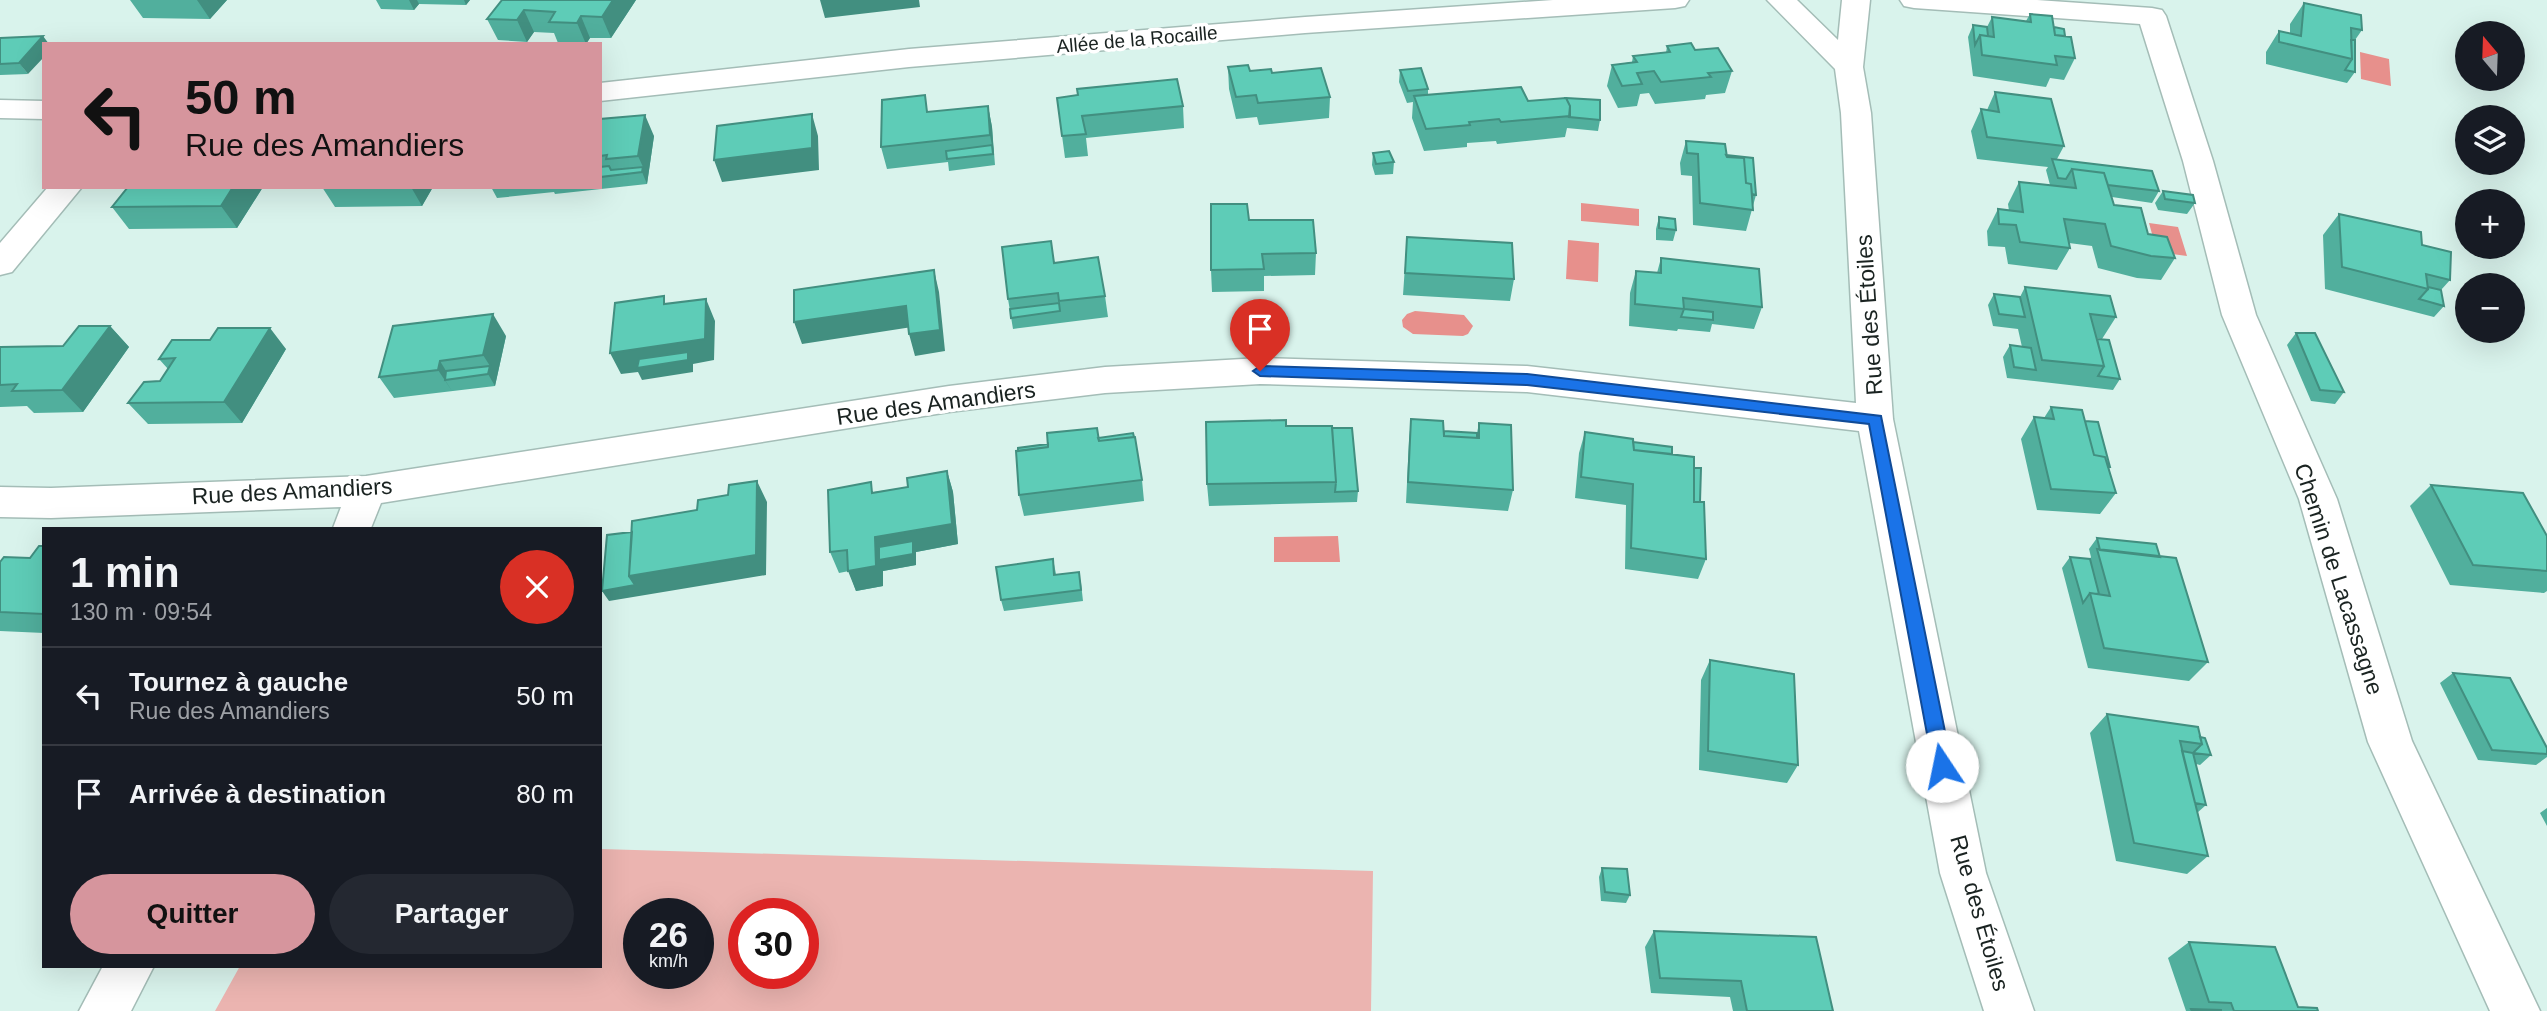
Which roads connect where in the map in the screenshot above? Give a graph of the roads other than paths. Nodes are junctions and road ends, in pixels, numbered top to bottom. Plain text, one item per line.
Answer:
1 (1675, 0) edge
2 (1781, 0) edge
3 (1856, 0) edge
4 (1914, 0) edge
5 (2141, 8) edge
6 (1849, 66) junction
7 (602, 92) edge
8 (0, 109) edge
9 (42, 110) edge
10 (64, 189) edge
11 (0, 264) edge
12 (1875, 419) junction
13 (366, 491) junction
14 (0, 502) edge
15 (352, 527) edge
16 (129, 968) edge
17 (104, 1011) edge
18 (2009, 1011) edge
19 (2515, 1011) edge

1 - 7 street, Allée de la Rocaille
2 - 6 street
3 - 6 street, Rue des Étoiles
4 - 5 street
5 - 19 street, Chemin de Lacassagne
6 - 12 street, Rue des Étoiles
8 - 9 street
10 - 11 street
12 - 13 street, Rue des Amandiers
12 - 18 street, Rue des Étoiles
13 - 14 street, Rue des Amandiers
13 - 15 street
16 - 17 street

